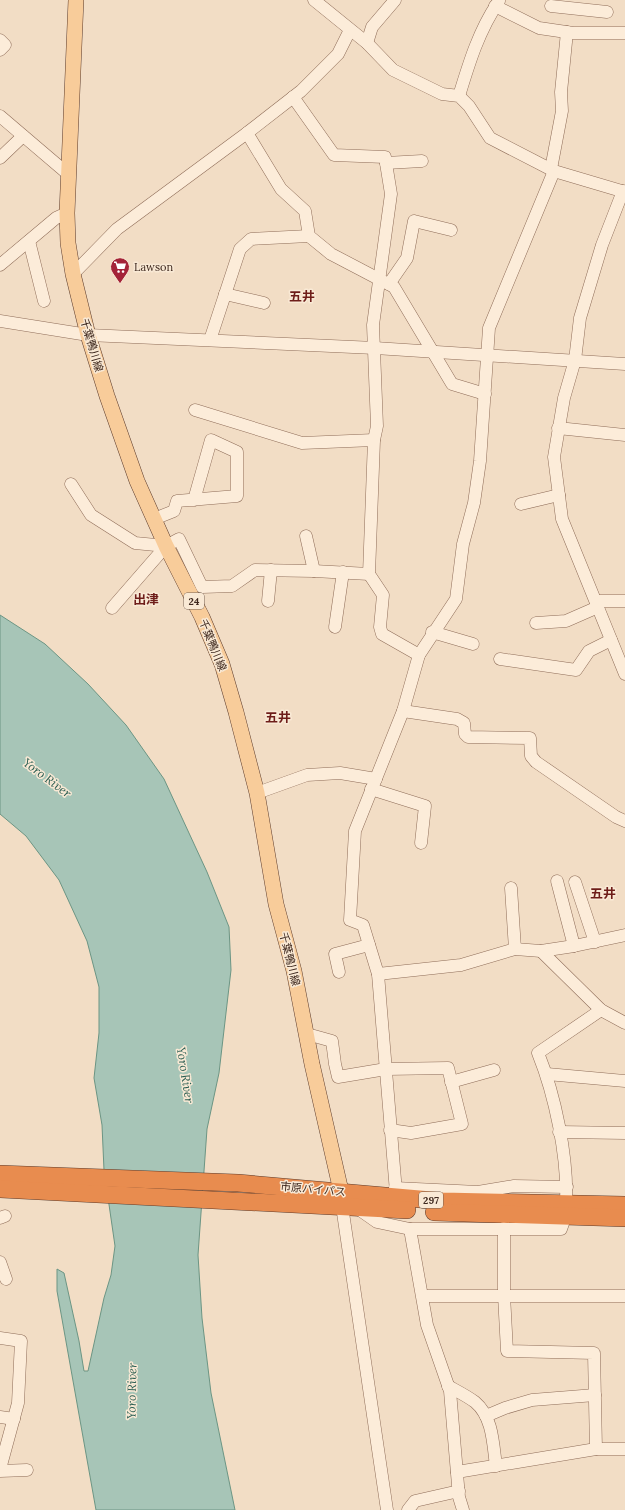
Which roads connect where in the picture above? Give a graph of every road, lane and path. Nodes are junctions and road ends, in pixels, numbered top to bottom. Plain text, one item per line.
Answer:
1 (76, 0) edge
2 (314, 0) edge
3 (395, 0) edge
4 (497, 3) edge
5 (583, 5) edge
6 (551, 6) dead end
7 (607, 12) dead end
8 (350, 30) junction
9 (566, 32) junction
10 (625, 33) edge
11 (0, 40) edge
12 (367, 43) junction
13 (0, 50) edge
14 (459, 96) junction
15 (293, 97) junction
16 (0, 116) edge
17 (247, 133) junction
18 (23, 136) junction
19 (0, 158) edge
20 (422, 161) dead end
21 (386, 163) junction
22 (552, 170) junction
23 (68, 174) junction
24 (624, 191) edge
25 (67, 213) junction
26 (450, 230) dead end
27 (309, 236) junction
28 (29, 241) junction
29 (0, 265) edge
30 (73, 274) junction
31 (385, 282) junction
32 (226, 294) junction
33 (44, 301) dead end
34 (264, 303) dead end
35 (0, 321) edge
36 (88, 335) junction
37 (210, 340) junction
38 (375, 348) junction
39 (432, 352) junction
40 (488, 355) junction
41 (575, 360) junction
42 (625, 364) edge
43 (485, 394) junction
44 (195, 410) dead end
45 (558, 428) junction
46 (625, 435) edge
47 (374, 440) junction
48 (71, 484) dead end
49 (559, 495) junction
50 (194, 500) junction
51 (521, 504) dead end
52 (154, 520) junction
53 (306, 536) dead end
54 (166, 546) junction
55 (271, 570) junction
56 (314, 571) junction
57 (343, 572) junction
58 (369, 574) junction
59 (268, 601) dead end
60 (625, 601) edge
61 (597, 604) junction
62 (112, 608) dead end
63 (536, 623) dead end
64 (335, 627) dead end
65 (432, 632) junction
66 (611, 640) junction
67 (473, 644) dead end
68 (419, 655) junction
69 (500, 659) dead end
70 (623, 662) edge
71 (625, 674) edge
72 (403, 711) junction
73 (373, 784) junction
74 (257, 793) junction
75 (625, 820) edge
76 (421, 843) dead end
77 (557, 882) dead end
78 (575, 882) dead end
79 (511, 888) dead end
80 (625, 934) edge
81 (595, 942) junction
82 (369, 945) junction
83 (574, 946) junction
84 (515, 949) junction
85 (541, 951) junction
86 (339, 972) dead end
87 (378, 974) junction
88 (601, 1010) junction
89 (625, 1023) edge
90 (306, 1034) junction
91 (386, 1068) junction
92 (494, 1070) dead end
93 (547, 1074) junction
94 (625, 1081) edge
95 (451, 1082) junction
96 (390, 1130) junction
97 (559, 1132) junction
98 (625, 1133) edge
99 (6, 1182) edge
100 (396, 1198) junction
101 (347, 1201) junction
102 (566, 1202) junction
103 (625, 1205) edge
104 (625, 1218) edge
105 (504, 1228) junction
106 (410, 1229) junction
107 (0, 1262) edge
108 (6, 1279) dead end
109 (504, 1295) junction
110 (423, 1296) junction
111 (625, 1296) edge
112 (0, 1338) edge
113 (448, 1386) junction
114 (595, 1396) junction
115 (486, 1416) junction
116 (0, 1417) edge
117 (14, 1420) junction
118 (596, 1449) junction
119 (625, 1449) edge
120 (496, 1466) junction
121 (0, 1470) edge
122 (27, 1470) dead end
123 (457, 1472) junction
124 (458, 1491) junction
125 (387, 1510) edge
126 (408, 1510) edge
127 (463, 1510) edge

1 - 23 main road, 千葉鴨川線 / 24
2 - 8 street
3 - 12 street
4 - 9 street
4 - 14 street
5 - 6 street
5 - 7 street
8 - 12 street
8 - 15 street
9 - 10 street
9 - 22 street
11 - 13 street
12 - 14 street
14 - 22 street
15 - 17 street
15 - 21 street
16 - 18 street
17 - 27 street
17 - 30 street
18 - 19 street
18 - 23 street
20 - 21 street
21 - 31 street
22 - 24 street
22 - 40 street
23 - 25 main road, 千葉鴨川線 / 24
24 - 41 street
25 - 28 street
25 - 30 main road, 千葉鴨川線 / 24
26 - 31 street
27 - 31 street
27 - 32 street
28 - 29 street
28 - 33 street
30 - 36 main road, 千葉鴨川線 / 24
31 - 38 street
31 - 39 street
32 - 34 street
32 - 37 street
35 - 36 street
36 - 37 street
36 - 52 main road, 千葉鴨川線 / 24
37 - 38 street
38 - 39 street
38 - 47 street
39 - 40 street
39 - 43 street
40 - 41 street
40 - 43 street
41 - 42 street
41 - 45 street
43 - 65 street
44 - 47 street
45 - 46 street
45 - 49 street
47 - 58 street
48 - 54 street
49 - 51 street
49 - 61 street
50 - 50 street
50 - 52 street
52 - 54 main road, 千葉鴨川線 / 24
53 - 56 street
54 - 55 street
54 - 62 street
54 - 74 main road, 千葉鴨川線 / 24
55 - 56 street
55 - 59 street
56 - 57 street
57 - 58 street
57 - 64 street
58 - 68 street
60 - 61 street
61 - 63 street
61 - 66 street
65 - 67 street
65 - 68 street
66 - 69 street
66 - 70 street
68 - 72 street
70 - 71 street
72 - 73 street
72 - 75 street
73 - 74 street
73 - 76 street
73 - 82 street
74 - 90 main road, 千葉鴨川線 / 24
77 - 83 street
78 - 81 street
79 - 84 street
80 - 81 street
81 - 83 street
82 - 86 street
82 - 87 street
83 - 85 street
84 - 85 street
84 - 87 street
85 - 88 street
87 - 91 street
88 - 89 street
88 - 93 street
90 - 91 street
90 - 101 main road, 千葉鴨川線 / 24
91 - 95 street
91 - 96 street
92 - 95 street
93 - 94 street
93 - 97 street
95 - 96 street
96 - 100 street
97 - 98 street
97 - 102 street
99 - 101 highway, 市原バイパス / 297
99 - 101 highway, 市原バイパス / 297
100 - 101 highway, 市原バイパス / 297
100 - 102 highway, 市原バイパス / 297
100 - 102 street
101 - 106 street
101 - 125 street
102 - 103 highway, 市原バイパス / 297
102 - 104 highway, 市原バイパス / 297
102 - 105 street
105 - 106 street
105 - 109 street
106 - 110 street
107 - 108 street
109 - 110 street
109 - 111 street
109 - 114 street
110 - 113 street
112 - 117 street
113 - 115 street
113 - 123 street
114 - 115 street
114 - 118 street
115 - 120 street
116 - 117 street
117 - 121 street
118 - 119 street
118 - 120 street
120 - 123 street
121 - 122 street
123 - 124 street
124 - 126 street
124 - 127 street

